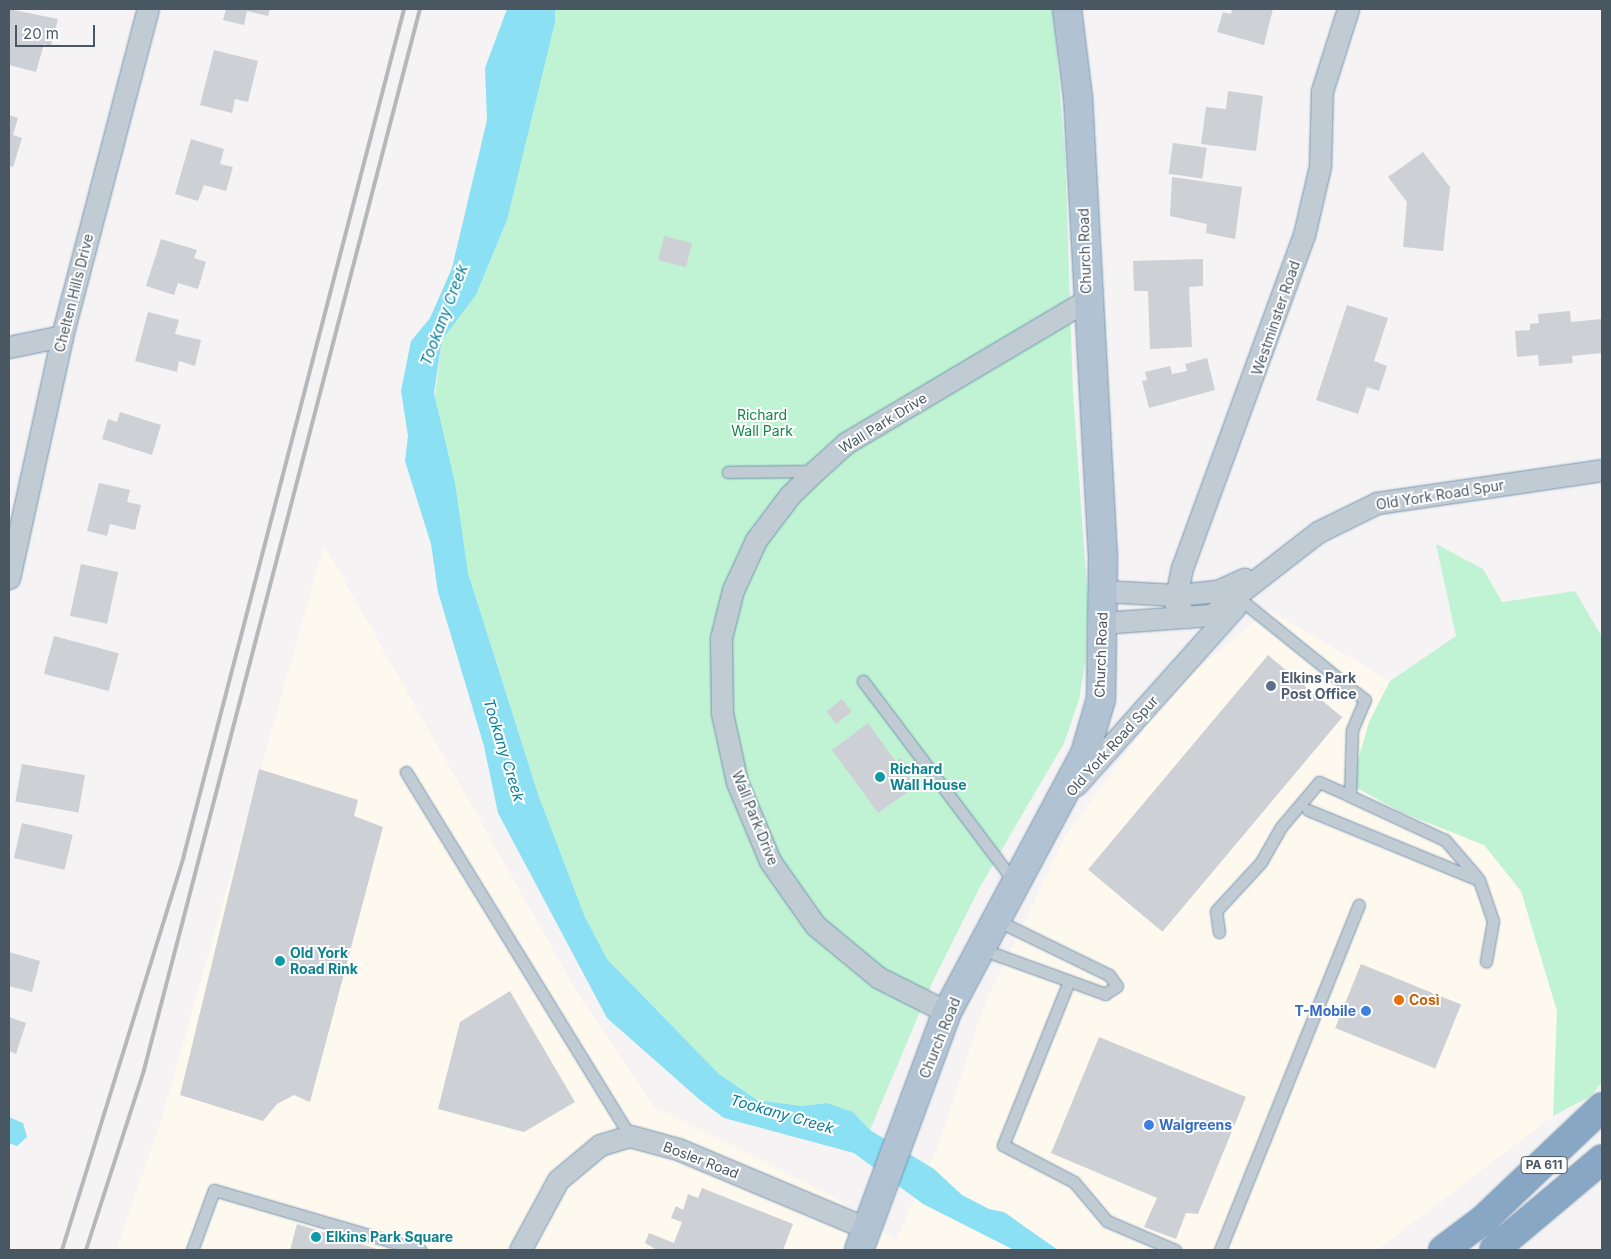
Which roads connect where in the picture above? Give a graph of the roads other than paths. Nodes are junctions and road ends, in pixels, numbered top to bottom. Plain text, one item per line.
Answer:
1 (148, 9) edge
2 (1066, 9) edge
3 (1348, 9) edge
4 (1087, 300) junction
5 (62, 336) junction
6 (9, 347) edge
7 (1602, 470) edge
8 (815, 471) junction
9 (728, 472) dead end
10 (1265, 571) junction
11 (9, 578) edge
12 (1102, 591) junction
13 (1177, 595) junction
14 (1241, 600) junction
15 (1187, 617) junction
16 (1102, 623) junction
17 (863, 681) dead end
18 (406, 772) dead end
19 (1350, 796) junction
20 (1056, 807) junction
21 (1308, 810) dead end
22 (1479, 880) junction
23 (1016, 883) junction
24 (1359, 905) dead end
25 (996, 920) junction
26 (1219, 932) dead end
27 (981, 949) junction
28 (1486, 961) dead end
29 (1069, 980) junction
30 (947, 1012) junction
31 (1602, 1107) edge
32 (630, 1136) junction
33 (1602, 1158) edge
34 (864, 1240) edge
35 (192, 1250) edge
36 (420, 1250) edge
37 (520, 1250) edge
38 (1175, 1250) edge
39 (1220, 1250) edge
40 (1443, 1250) edge
41 (1494, 1250) edge

1 - 5 street, Chelten Hills Drive
2 - 4 main road, Church Road
3 - 13 street, Westminster Road
4 - 8 street, Wall Park Drive
4 - 12 main road, Church Road
5 - 6 street
5 - 11 street, Chelten Hills Drive
7 - 10 street, Old York Road Spur
8 - 9 lane
8 - 30 street, Wall Park Drive
10 - 13 street, Old York Road Spur
10 - 14 street, Old York Road Spur
10 - 15 street, Old York Road Spur
12 - 13 street, Old York Road Spur
12 - 16 main road, Church Road
13 - 15 street
14 - 19 lane
14 - 20 street, Old York Road Spur
15 - 16 street, Old York Road Spur
16 - 20 main road, Church Road
17 - 23 lane
18 - 32 lane
19 - 22 lane
19 - 26 lane
20 - 23 main road, Church Road
21 - 22 lane
22 - 28 lane
23 - 25 main road, Church Road
24 - 39 lane
25 - 27 main road, Church Road
25 - 29 lane
27 - 29 lane
27 - 30 main road, Church Road
29 - 38 lane
30 - 34 main road, Church Road
31 - 40 highway, PA 611
32 - 34 street, Bosler Road
32 - 37 street
33 - 41 highway, PA 611
35 - 36 lane

